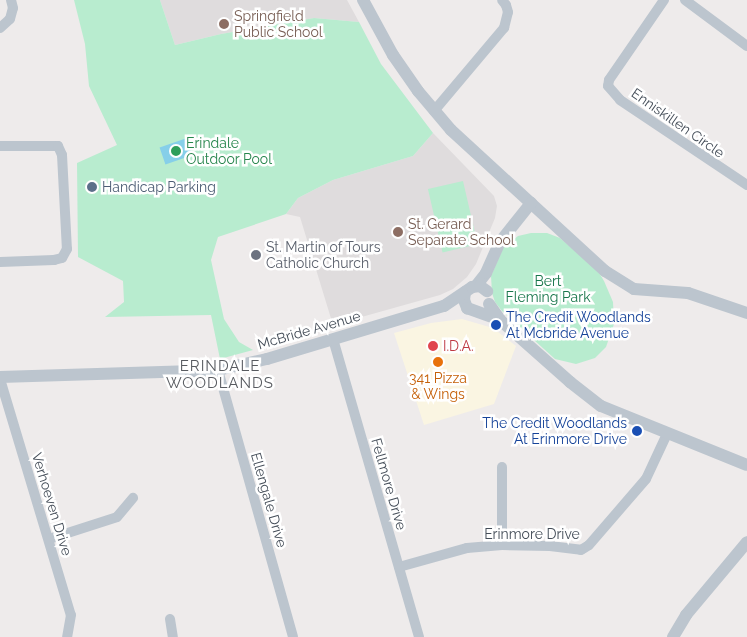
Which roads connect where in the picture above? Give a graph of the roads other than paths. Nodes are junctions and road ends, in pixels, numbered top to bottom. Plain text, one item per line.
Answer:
1 (11, 0) edge
2 (363, 0) edge
3 (502, 0) edge
4 (664, 0) edge
5 (685, 0) edge
6 (0, 28) edge
7 (747, 46) edge
8 (434, 111) junction
9 (0, 146) edge
10 (747, 186) edge
11 (531, 203) junction
12 (0, 262) edge
13 (477, 299) junction
14 (747, 313) edge
15 (333, 339) junction
16 (218, 370) junction
17 (0, 378) edge
18 (667, 434) junction
19 (747, 466) edge
20 (502, 467) dead end
21 (133, 498) dead end
22 (49, 540) junction
23 (747, 542) edge
24 (502, 545) junction
25 (399, 567) junction
26 (170, 619) dead end
27 (67, 637) edge
28 (173, 637) edge
29 (293, 637) edge
30 (419, 637) edge
31 (673, 637) edge

1 - 6 street
2 - 8 street
3 - 8 street
4 - 10 street, Enniskillen Circle
5 - 7 street
8 - 11 street
9 - 12 street
11 - 13 street
11 - 14 street
13 - 15 street, McBride Avenue
13 - 18 street, McBride Avenue
15 - 16 street, McBride Avenue
15 - 25 street, Fellmore Drive
16 - 17 street, McBride Avenue
16 - 29 street, Ellengale Drive
17 - 22 street, Verhoeven Drive
18 - 19 street
18 - 24 street, Erinmore Drive
20 - 24 street
21 - 22 street
22 - 27 street, Verhoeven Drive
23 - 31 street
24 - 25 street, Erinmore Drive
25 - 30 street, Fellmore Drive
26 - 28 street

